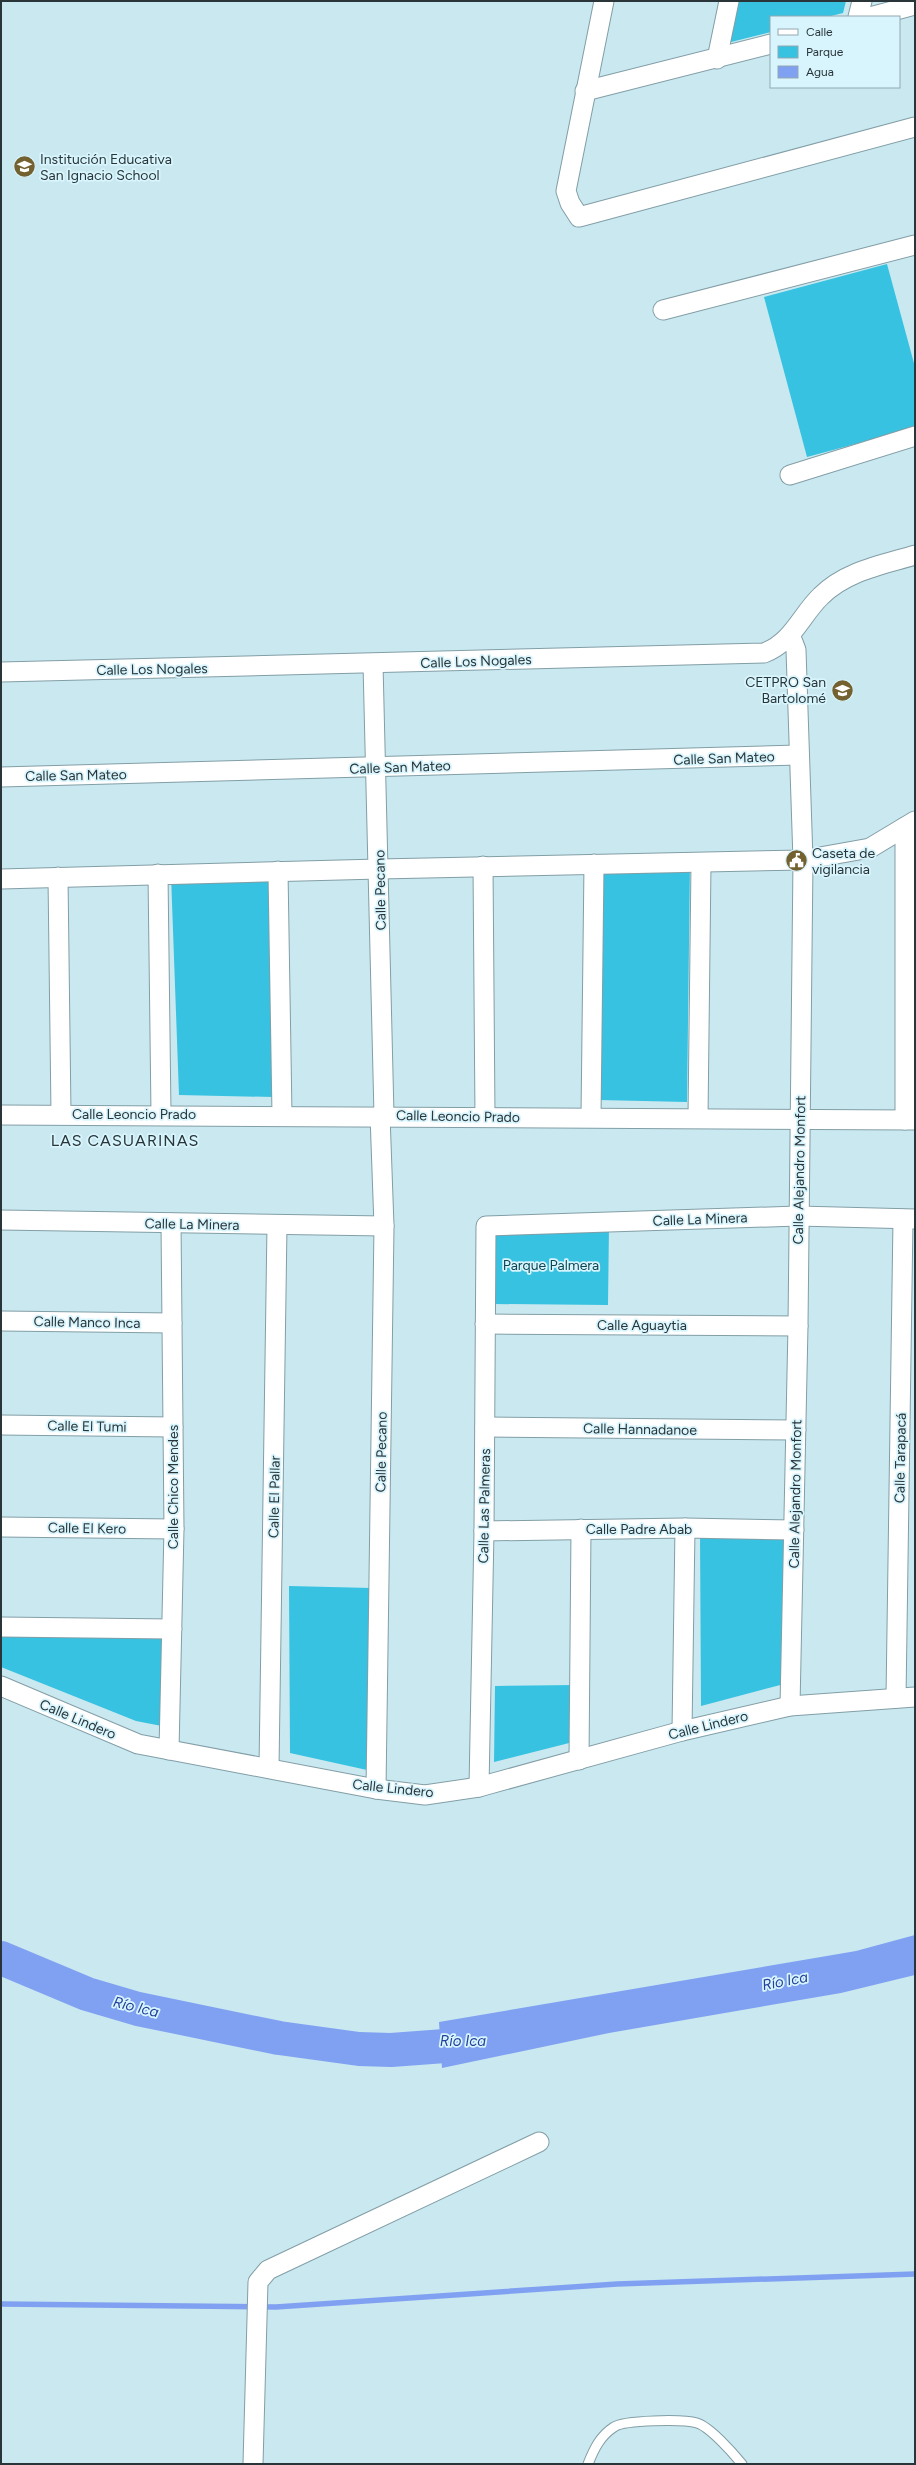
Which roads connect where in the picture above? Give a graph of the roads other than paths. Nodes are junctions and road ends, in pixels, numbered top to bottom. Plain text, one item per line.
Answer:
1 (604, 1) edge
2 (729, 1) edge
3 (862, 1) edge
4 (915, 5) edge
5 (858, 16) edge
6 (874, 16) edge
7 (770, 44) edge
8 (717, 59) junction
9 (585, 91) junction
10 (915, 127) edge
11 (915, 245) edge
12 (663, 310) dead end
13 (915, 436) edge
14 (790, 475) dead end
15 (915, 555) edge
16 (786, 640) junction
17 (373, 664) junction
18 (1, 672) edge
19 (798, 755) junction
20 (376, 768) junction
21 (1, 777) edge
22 (910, 824) edge
23 (803, 860) junction
24 (701, 863) junction
25 (594, 864) junction
26 (483, 866) junction
27 (379, 869) junction
28 (278, 871) junction
29 (158, 874) junction
30 (58, 877) junction
31 (1, 879) edge
32 (61, 1114) junction
33 (161, 1114) junction
34 (1, 1115) edge
35 (282, 1115) junction
36 (382, 1115) junction
37 (485, 1117) junction
38 (591, 1117) junction
39 (698, 1118) junction
40 (800, 1120) junction
41 (910, 1120) edge
42 (798, 1216) junction
43 (909, 1219) edge
44 (1, 1220) edge
45 (171, 1223) junction
46 (277, 1225) junction
47 (384, 1226) junction
48 (486, 1226) joint
49 (1, 1321) edge
50 (172, 1322) junction
51 (485, 1324) junction
52 (798, 1326) junction
53 (1, 1425) edge
54 (173, 1427) junction
55 (485, 1427) junction
56 (796, 1430) junction
57 (1, 1526) edge
58 (684, 1528) junction
59 (174, 1529) junction
60 (581, 1529) junction
61 (794, 1530) junction
62 (484, 1531) junction
63 (1, 1627) edge
64 (172, 1629) junction
65 (1, 1686) edge
66 (915, 1697) edge
67 (896, 1698) junction
68 (790, 1706) junction
69 (682, 1731) junction
70 (170, 1750) junction
71 (579, 1760) junction
72 (269, 1768) junction
73 (479, 1787) junction
74 (376, 1789) junction
75 (539, 2142) dead end
76 (253, 2464) edge
77 (588, 2464) edge
78 (742, 2464) edge

1 - 9 street
2 - 8 street
3 - 5 street
4 - 6 street
7 - 8 street
8 - 9 street
9 - 10 street
11 - 12 street
13 - 14 street
15 - 16 street, Calle Los Nogales
16 - 17 street, Calle Los Nogales
16 - 19 street, Calle Alejandro Monfort
17 - 18 street, Calle Los Nogales
17 - 20 street, Calle Pecano
19 - 20 street, Calle San Mateo
19 - 23 street, Calle Alejandro Monfort
20 - 21 street, Calle San Mateo
20 - 27 street, Calle Pecano
22 - 23 street
22 - 41 street
23 - 24 street
23 - 40 street, Calle Alejandro Monfort
24 - 25 street
24 - 39 street
25 - 26 street
25 - 38 street
26 - 27 street
26 - 37 street
27 - 28 street
27 - 36 street, Calle Pecano
28 - 29 street
28 - 35 street
29 - 30 street
29 - 33 street
30 - 31 street
30 - 32 street
32 - 33 street, Calle Leoncio Prado
32 - 34 street, Calle Leoncio Prado
33 - 35 street, Calle Leoncio Prado
35 - 36 street, Calle Leoncio Prado
36 - 37 street, Calle Leoncio Prado
36 - 47 street, Calle Pecano
37 - 38 street, Calle Leoncio Prado
38 - 39 street, Calle Leoncio Prado
39 - 40 street, Calle Leoncio Prado
40 - 41 street, Calle Leoncio Prado
40 - 42 street, Calle Alejandro Monfort
42 - 43 street, Calle La Minera
42 - 48 street, Calle La Minera
42 - 52 street, Calle Alejandro Monfort
43 - 67 street, Calle Tarapacá
44 - 45 street, Calle La Minera
45 - 46 street, Calle La Minera
45 - 50 street, Calle Chico Mendes
46 - 47 street, Calle La Minera
46 - 72 street, Calle El Pallar
47 - 74 street, Calle Pecano
48 - 51 street, Calle Las Palmeras
49 - 50 street, Calle Manco Inca
50 - 54 street, Calle Chico Mendes
51 - 52 street, Calle Aguaytia
51 - 55 street, Calle Las Palmeras
52 - 56 street, Calle Alejandro Monfort
53 - 54 street, Calle El Tumi
54 - 59 street, Calle Chico Mendes
55 - 56 street, Calle Hannadanoe
55 - 62 street, Calle Las Palmeras
56 - 61 street, Calle Alejandro Monfort
57 - 59 street, Calle El Kero
58 - 60 street, Calle Padre Abab
58 - 61 street, Calle Padre Abab
58 - 69 street
59 - 64 street, Calle Chico Mendes
60 - 62 street, Calle Padre Abab
60 - 71 street
61 - 68 street, Calle Alejandro Monfort
62 - 73 street, Calle Las Palmeras
63 - 64 street
64 - 70 street, Calle Chico Mendes
65 - 70 street, Calle Lindero
66 - 67 street, Calle Lindero
67 - 68 street, Calle Lindero
68 - 69 street, Calle Lindero
69 - 71 street, Calle Lindero
70 - 72 street, Calle Lindero
71 - 73 street, Calle Lindero
72 - 74 street, Calle Lindero
73 - 74 street, Calle Lindero
75 - 76 street
77 - 78 lane

